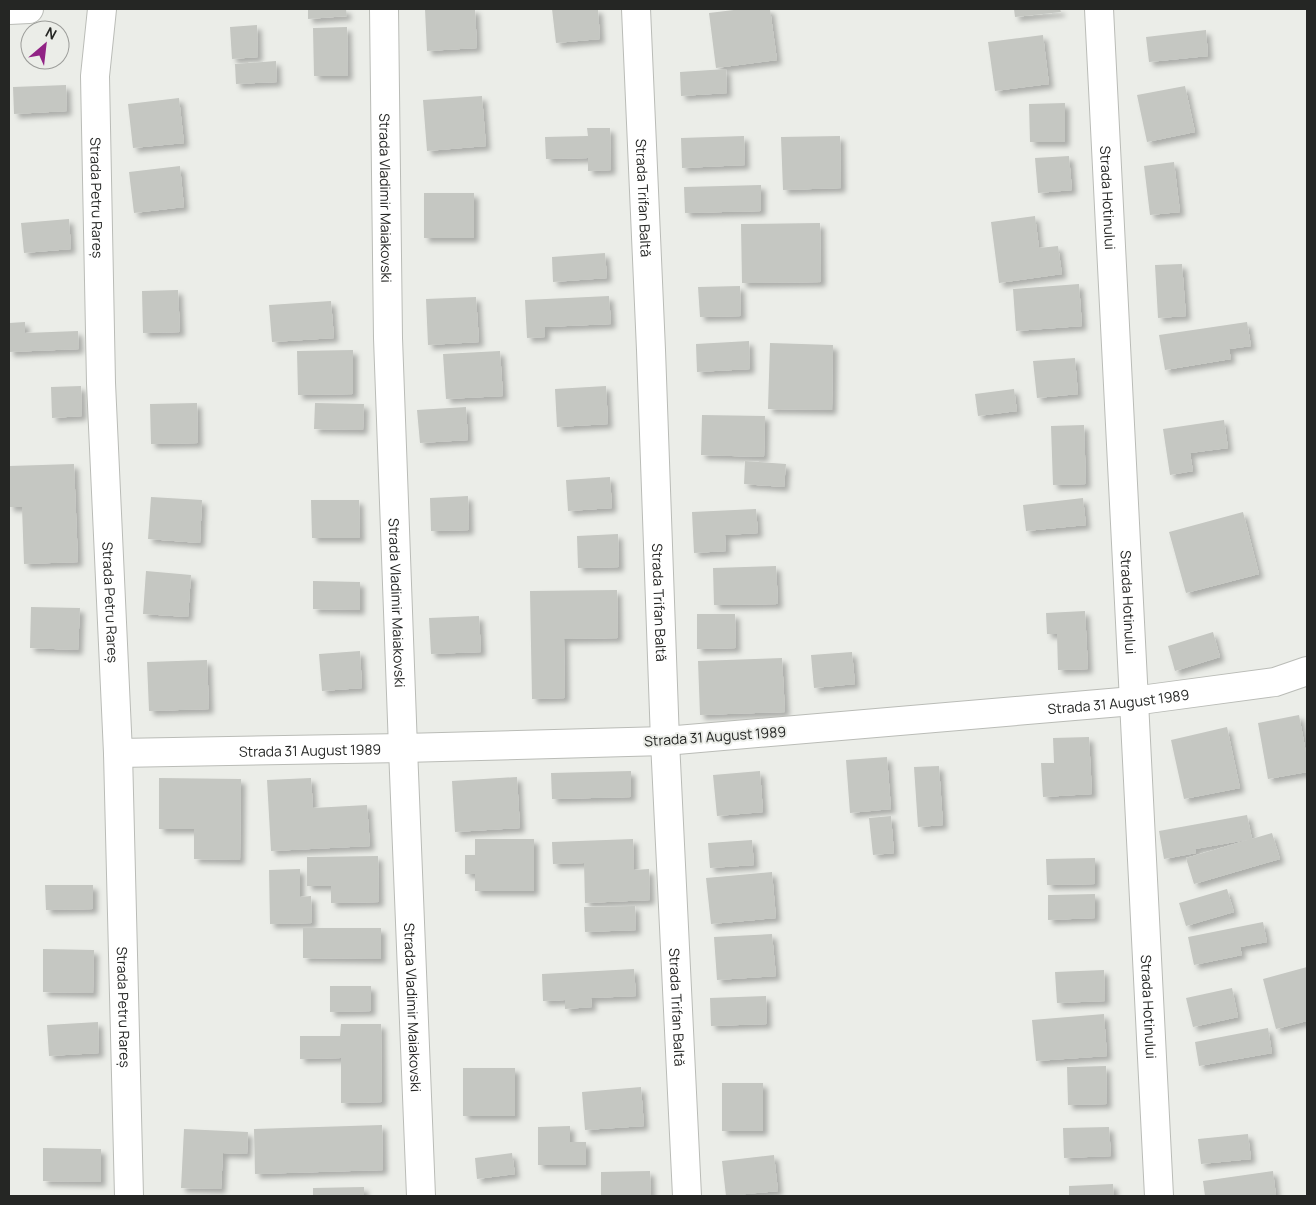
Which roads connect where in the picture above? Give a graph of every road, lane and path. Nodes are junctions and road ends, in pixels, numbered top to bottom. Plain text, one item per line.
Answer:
1 (29, 9) edge
2 (102, 9) edge
3 (384, 9) edge
4 (636, 9) edge
5 (1099, 9) edge
6 (9, 10) edge
7 (1307, 671) edge
8 (1134, 702) junction
9 (665, 741) junction
10 (403, 748) junction
11 (118, 753) junction
12 (129, 1196) edge
13 (421, 1196) edge
14 (688, 1196) edge
15 (1159, 1196) edge

1 - 6 street
2 - 11 street, Strada Petru Rareș
3 - 10 street, Strada Vladimir Maiakovski
4 - 9 street, Strada Trifan Baltă
5 - 8 street, Strada Hotinului
7 - 8 street, Strada 31 August 1989
8 - 9 street, Strada 31 August 1989
8 - 15 street, Strada Hotinului
9 - 10 street, Strada 31 August 1989
9 - 14 street, Strada Trifan Baltă
10 - 11 street, Strada 31 August 1989
10 - 13 street, Strada Vladimir Maiakovski
11 - 12 street, Strada Petru Rareș

